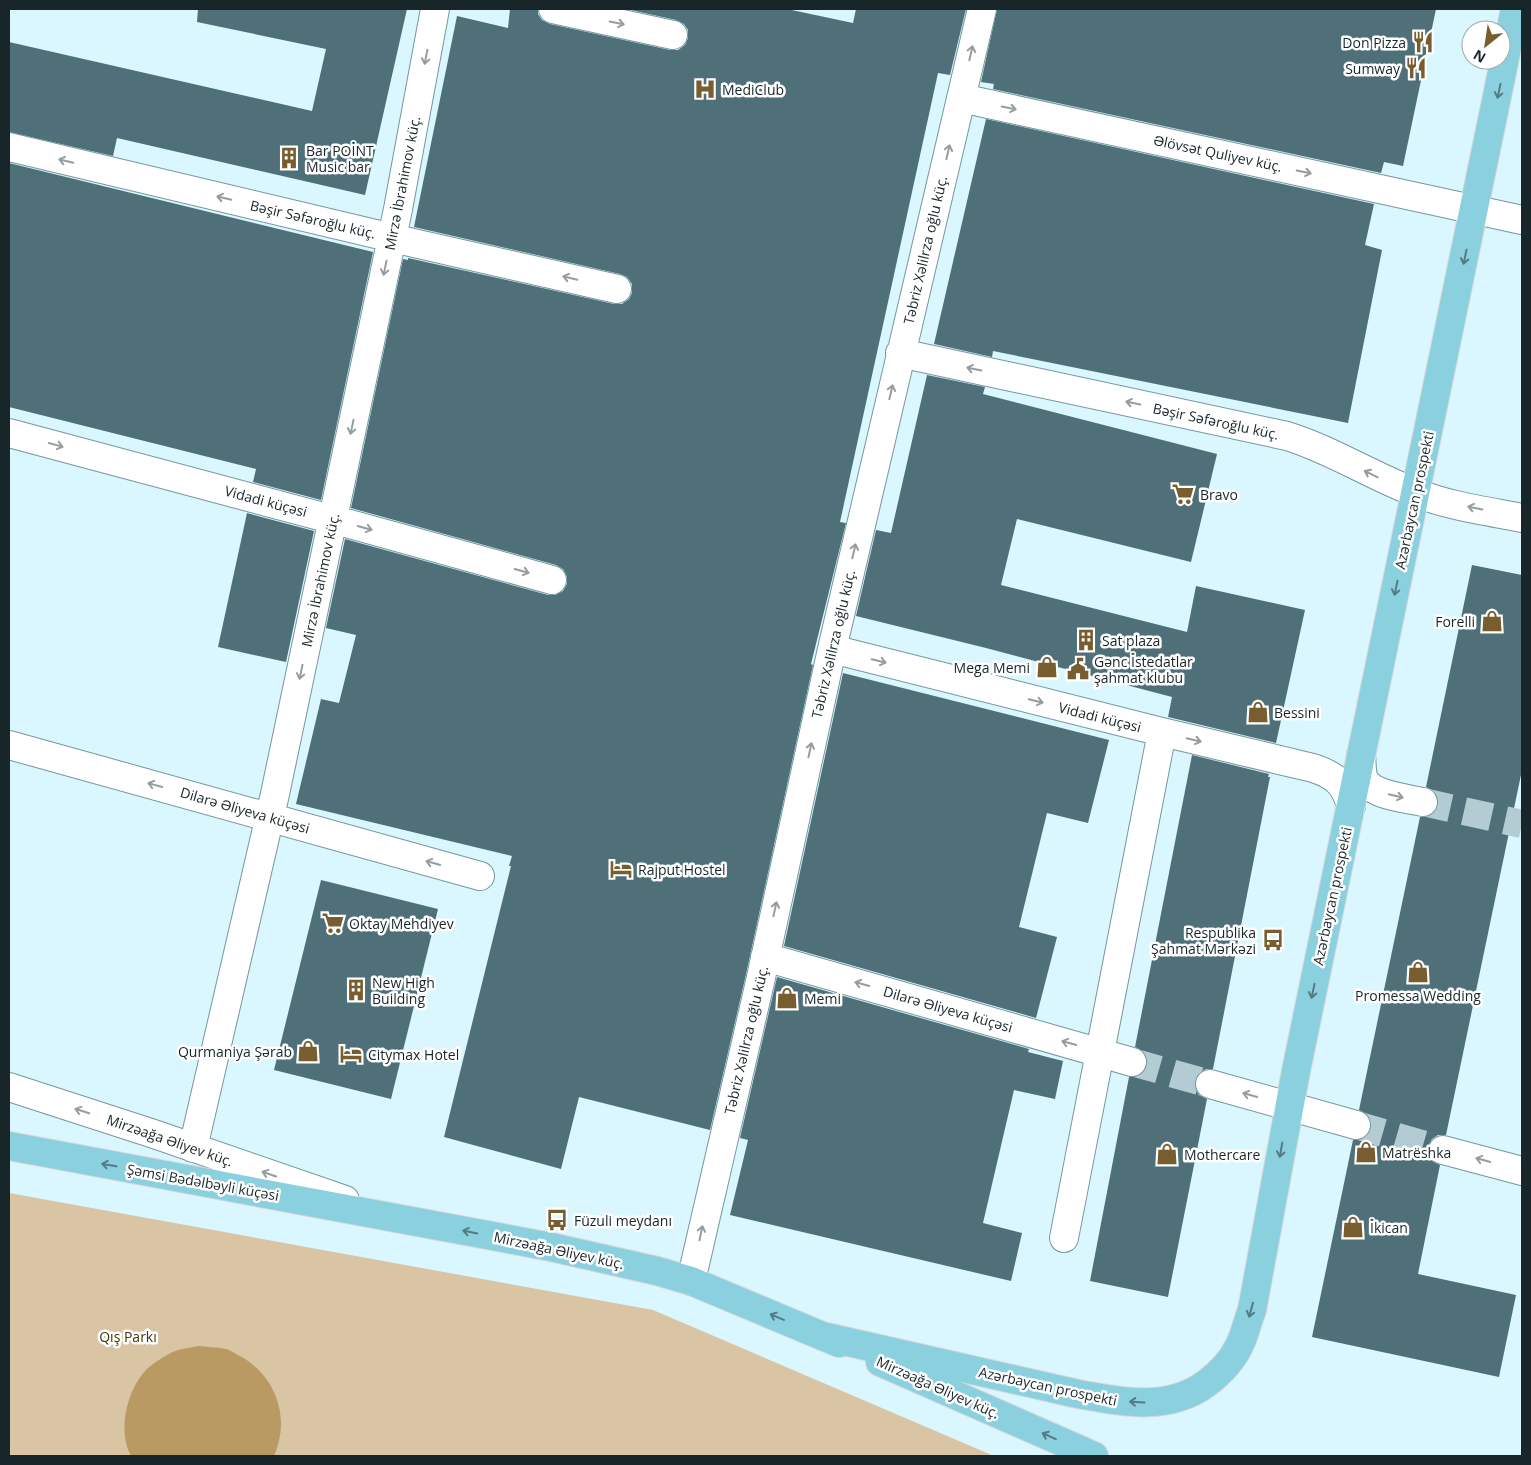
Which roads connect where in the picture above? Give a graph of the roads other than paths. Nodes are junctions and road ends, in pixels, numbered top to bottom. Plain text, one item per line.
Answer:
1 (435, 9) edge
2 (553, 9) edge
3 (982, 9) edge
4 (1515, 9) edge
5 (673, 35) dead end
6 (961, 98) junction
7 (9, 147) edge
8 (1474, 210) junction
9 (1522, 220) edge
10 (391, 237) junction
11 (617, 289) dead end
12 (900, 353) junction
13 (9, 432) edge
14 (1416, 493) junction
15 (1522, 518) edge
16 (333, 519) junction
17 (552, 580) dead end
18 (832, 649) junction
19 (1162, 732) junction
20 (9, 745) edge
21 (1361, 755) junction
22 (1423, 802) tunnel mouth
23 (1351, 806) junction
24 (270, 816) junction
25 (480, 876) dead end
26 (765, 957) junction
27 (1101, 1053) junction
28 (1132, 1062) tunnel mouth
29 (1210, 1084) tunnel mouth
30 (9, 1087) edge
31 (1289, 1106) junction
32 (1356, 1125) tunnel mouth
33 (9, 1146) edge
34 (193, 1148) junction
35 (1443, 1150) tunnel mouth
36 (1522, 1172) edge
37 (398, 1218) junction
38 (1064, 1238) dead end
39 (691, 1281) junction
40 (822, 1336) junction
41 (1094, 1456) edge

1 -> 10 street, Mirzə İbrahimov küç.
2 -> 5 street
6 -> 3 street, Təbriz Xəlilrza oğlu küç.
4 -> 8 main road, Azərbaycan prospekti
6 -> 8 street, Əlövsət Quliyev küç.
12 -> 6 street, Təbriz Xəlilrza oğlu küç.
10 -> 7 street, Bəşir Səfəroğlu küç.
8 - 9 street, Əlövsət Quliyev küç.
8 -> 14 main road, Azərbaycan prospekti
11 -> 10 street, Bəşir Səfəroğlu küç.
10 -> 16 street, Mirzə İbrahimov küç.
14 -> 12 street, Bəşir Səfəroğlu küç.
18 -> 12 street, Təbriz Xəlilrza oğlu küç.
13 -> 16 street, Vidadi küçəsi
15 -> 14 street, Bəşir Səfəroğlu küç.
14 -> 21 main road, Azərbaycan prospekti
16 -> 17 street, Vidadi küçəsi
16 -> 24 street, Mirzə İbrahimov küç.
18 -> 19 street, Vidadi küçəsi
26 -> 18 street, Təbriz Xəlilrza oğlu küç.
19 -> 23 street, Vidadi küçəsi
19 - 27 street
24 -> 20 street, Dilarə Əliyeva küçəsi
21 -> 22 street
21 - 23 main road, Azərbaycan prospekti
23 -> 31 main road, Azərbaycan prospekti
25 -> 24 street, Dilarə Əliyeva küçəsi
24 - 34 street, Mirzə İbrahimov küç.
27 -> 26 street, Dilarə Əliyeva küçəsi
39 -> 26 street, Təbriz Xəlilrza oğlu küç.
27 - 28 street, Dilarə Əliyeva küçəsi
27 - 38 street
31 -> 29 street
34 -> 30 street, Mirzəağa Əliyev küç.
31 - 32 street
31 -> 40 main road, Azərbaycan prospekti
37 -> 33 main road, Şəmsi Bədəlbəyli küçəsi
37 -> 34 street, Mirzəağa Əliyev küç.
36 -> 35 street
39 -> 37 main road, Mirzəağa Əliyev küç.
40 -> 39 main road, Mirzəağa Əliyev küç.
41 -> 40 main road, Mirzəağa Əliyev küç.

